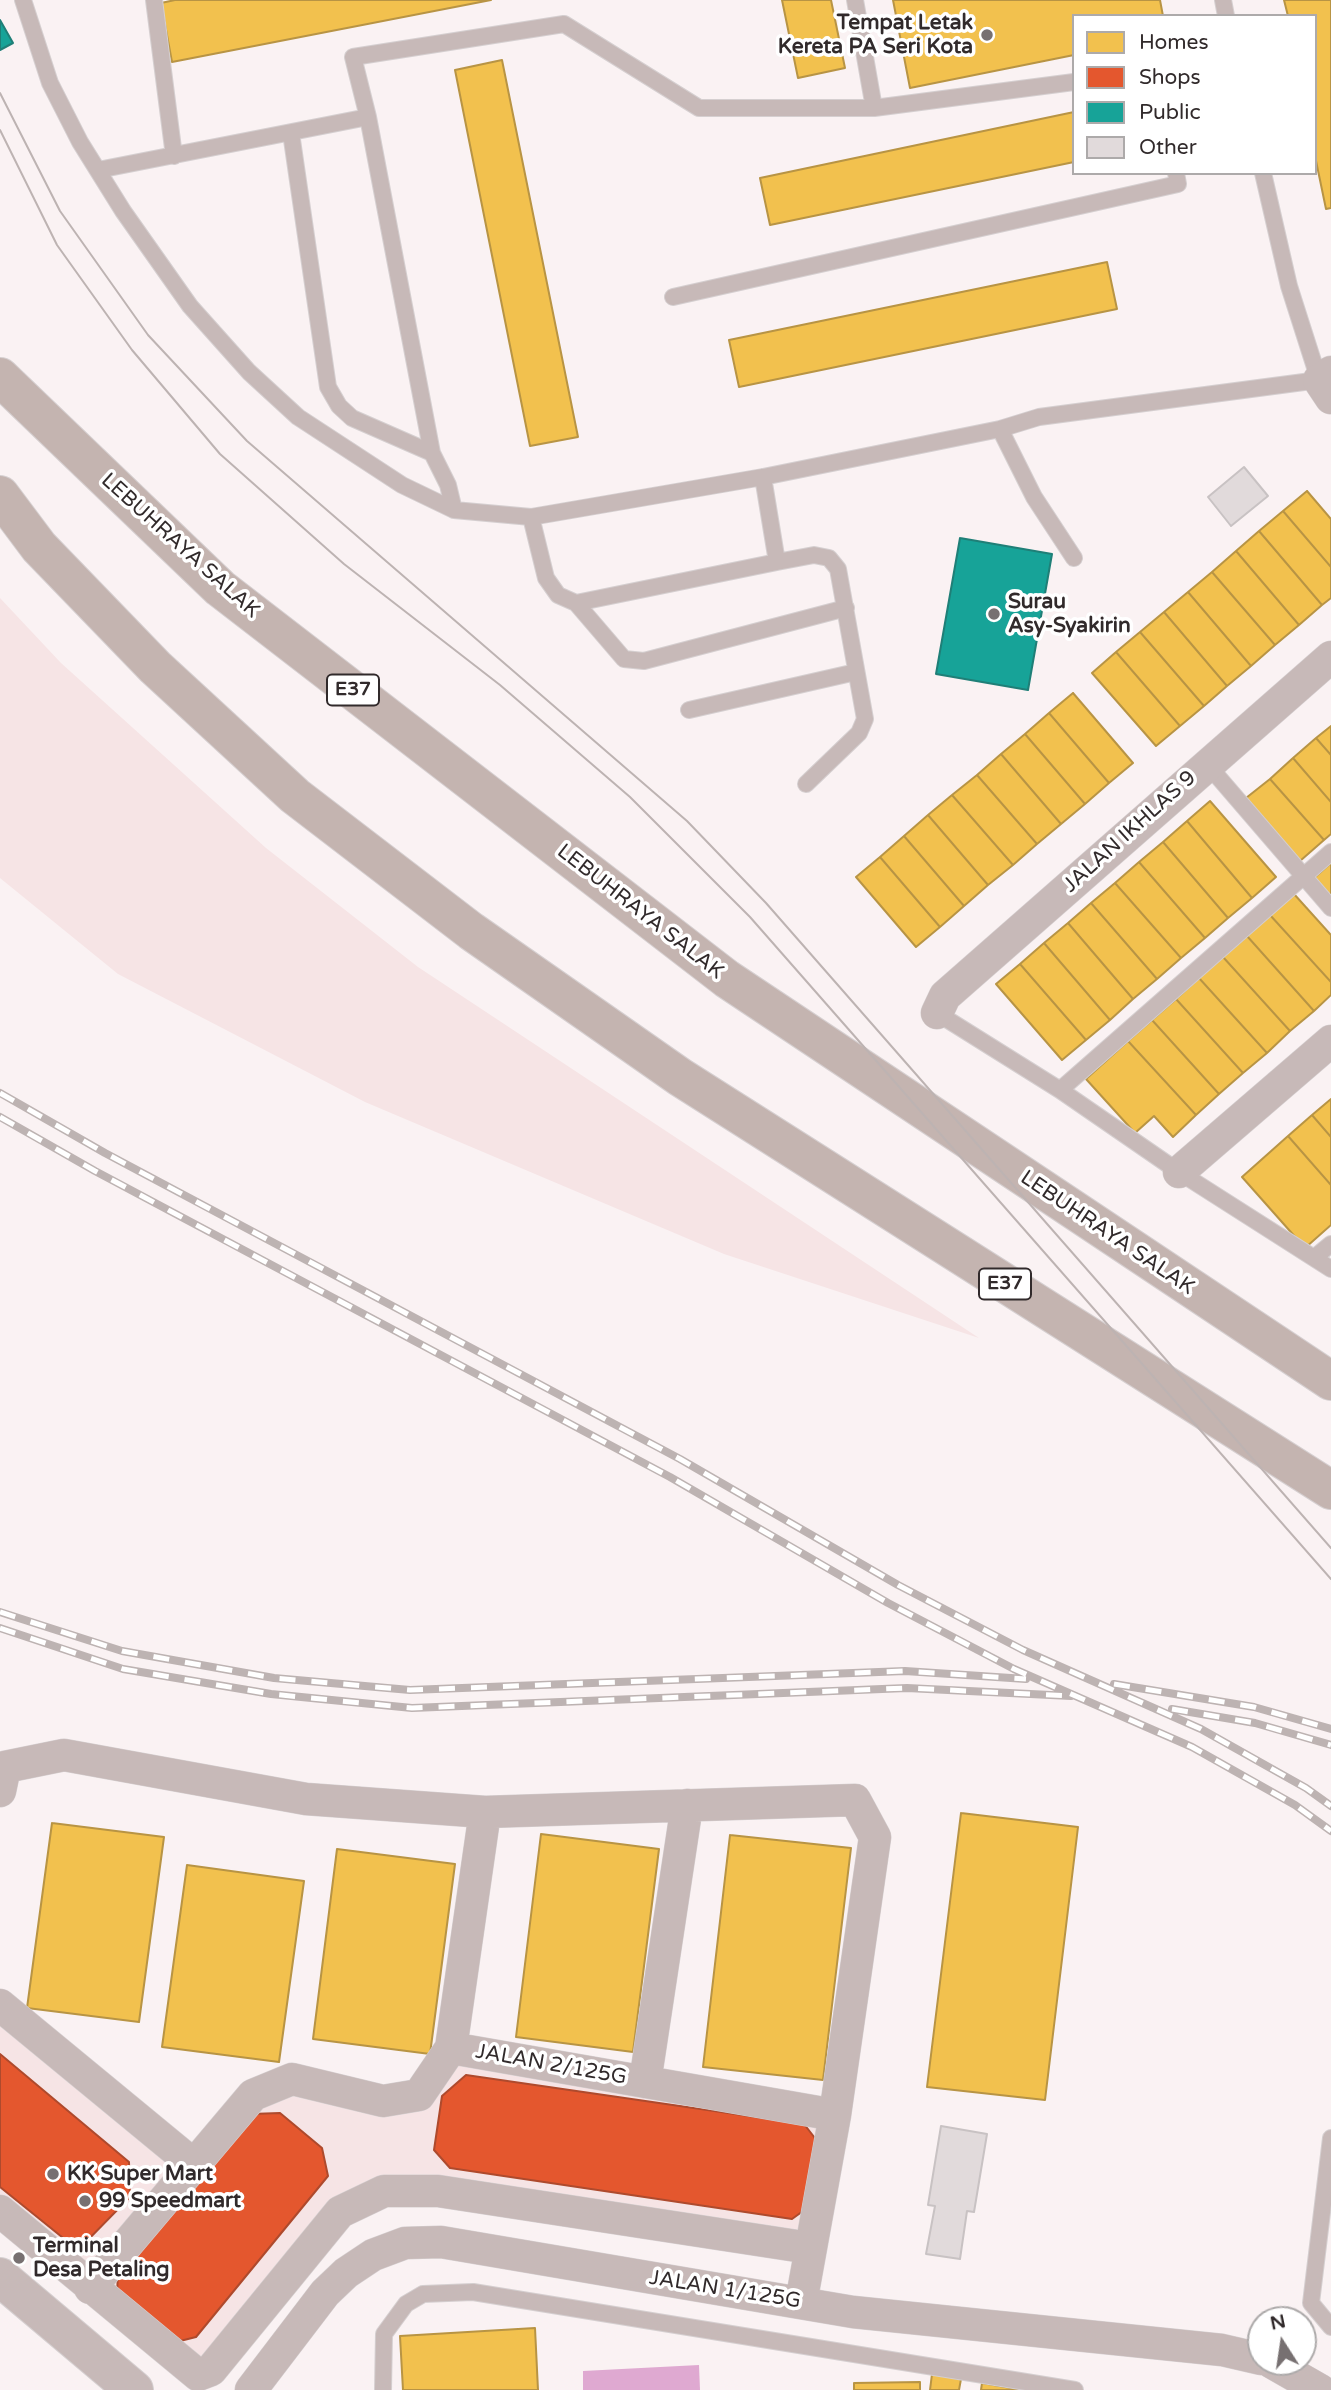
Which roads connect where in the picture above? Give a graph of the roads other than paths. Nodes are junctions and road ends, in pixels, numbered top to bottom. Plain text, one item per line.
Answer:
1 (23, 0) edge
2 (154, 0) edge
3 (855, 0) edge
4 (1072, 82) edge
5 (874, 108) junction
6 (368, 117) junction
7 (291, 133) junction
8 (174, 156) junction
9 (98, 170) junction
10 (1176, 175) edge
11 (1263, 175) edge
12 (673, 297) dead end
13 (0, 377) edge
14 (1327, 383) edge
15 (1000, 429) junction
16 (432, 453) junction
17 (762, 477) junction
18 (0, 495) edge
19 (454, 510) junction
20 (531, 517) junction
21 (1074, 558) dead end
22 (777, 562) junction
23 (576, 603) junction
24 (846, 608) junction
25 (1331, 657) edge
26 (856, 672) junction
27 (689, 710) dead end
28 (1207, 764) junction
29 (806, 784) dead end
30 (1331, 852) edge
31 (1304, 876) junction
32 (1331, 908) edge
33 (937, 1013) joint
34 (1331, 1041) edge
35 (1060, 1090) junction
36 (1179, 1171) junction
37 (1331, 1244) edge
38 (1314, 1258) junction
39 (1331, 1269) edge
40 (1331, 1381) edge
41 (1331, 1490) edge
42 (0, 1791) edge
43 (687, 1805) junction
44 (485, 1812) junction
45 (0, 2005) edge
46 (451, 2048) junction
47 (645, 2082) junction
48 (835, 2115) junction
49 (1331, 2138) edge
50 (194, 2165) junction
51 (0, 2211) edge
52 (810, 2248) junction
53 (0, 2277) edge
54 (90, 2288) junction
55 (801, 2303) junction
56 (1331, 2327) edge
57 (1247, 2356) edge
58 (1295, 2376) edge
59 (134, 2390) edge
60 (251, 2390) edge
61 (383, 2390) edge
62 (1075, 2390) edge
63 (1319, 2390) edge

1 - 9 lane
2 - 8 lane
3 - 5 lane
4 - 5 lane
5 - 6 lane
6 - 7 lane
6 - 16 lane
7 - 8 lane
7 - 16 lane
8 - 9 lane
9 - 19 lane
10 - 12 lane
11 - 14 lane
13 - 40 highway, LEBUHRAYA SALAK / E37
14 - 15 lane
15 - 17 lane
15 - 21 lane
16 - 19 lane
17 - 20 lane
17 - 22 lane
18 - 41 highway, E37
19 - 20 lane
20 - 23 lane
22 - 23 lane
22 - 24 lane
23 - 24 lane
24 - 26 lane
25 - 28 street, JALAN IKHLAS 9
26 - 27 lane
26 - 29 lane
28 - 31 lane
28 - 33 street, JALAN IKHLAS 9
30 - 31 lane
31 - 32 lane
31 - 35 lane
33 - 35 lane
34 - 36 street
35 - 36 lane
36 - 38 lane
37 - 38 lane
38 - 39 lane
42 - 44 street
43 - 44 street
43 - 47 street
43 - 48 street
44 - 46 street
45 - 50 street
46 - 47 street, JALAN 2/125G
46 - 50 street, JALAN 2/125G
47 - 48 street, JALAN 2/125G
48 - 52 street
49 - 56 lane
50 - 54 street, JALAN 2/125G
51 - 54 street
52 - 54 street
52 - 55 street
53 - 59 street
55 - 57 street, JALAN 1/125G
55 - 60 street, JALAN 1/125G
58 - 63 street
61 - 62 lane

